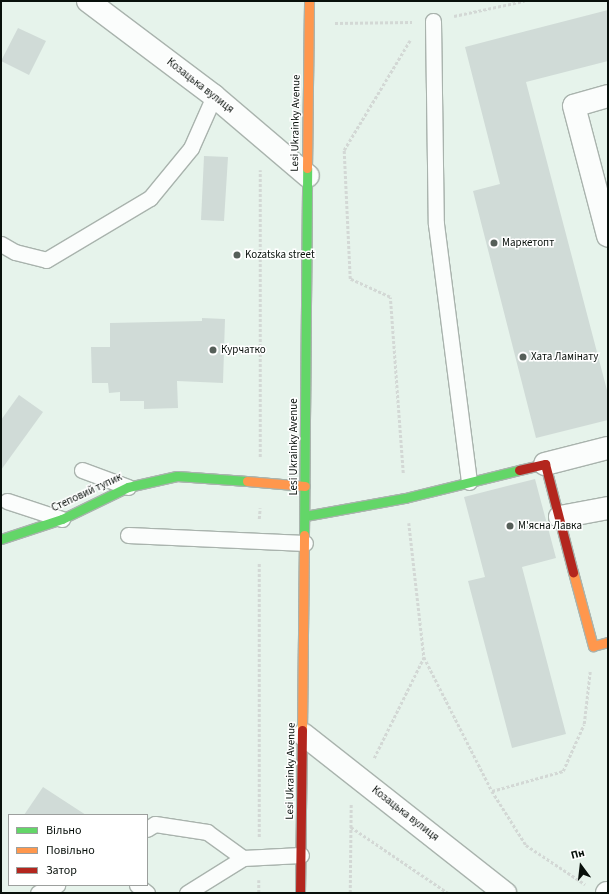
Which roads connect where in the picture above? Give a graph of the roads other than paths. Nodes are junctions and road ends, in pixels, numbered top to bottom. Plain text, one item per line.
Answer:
1 (88, 1) edge
2 (309, 1) edge
3 (433, 21) dead end
4 (214, 96) junction
5 (608, 96) edge
6 (308, 176) junction
7 (608, 236) edge
8 (1, 244) edge
9 (608, 448) edge
10 (545, 464) junction
11 (82, 470) dead end
12 (470, 482) junction
13 (305, 486) junction
14 (128, 487) junction
15 (7, 501) dead end
16 (608, 508) edge
17 (305, 516) junction
18 (560, 518) junction
19 (62, 519) junction
20 (128, 535) dead end
21 (1, 540) edge
22 (305, 543) junction
23 (608, 642) edge
24 (304, 735) junction
25 (148, 828) edge
26 (301, 855) junction
27 (243, 858) junction
28 (55, 886) edge
29 (138, 886) edge
30 (38, 893) edge
31 (147, 893) edge
32 (187, 893) edge
33 (300, 893) edge
34 (505, 893) edge

1 - 4 street, Козацька вулиця
2 - 6 street, Lesi Ukrainky Avenue
3 - 12 lane
4 - 6 street, Козацька вулиця
4 - 8 lane
5 - 7 street
6 - 13 street, Lesi Ukrainky Avenue
9 - 10 street
10 - 12 street
10 - 18 street
11 - 14 lane
12 - 17 street
13 - 14 street, Степовий тупик
13 - 17 street, Lesi Ukrainky Avenue
14 - 19 street, Степовий тупик
15 - 19 lane
16 - 18 street
17 - 22 street, Lesi Ukrainky Avenue
18 - 23 street
19 - 21 street, Степовий тупик
20 - 22 lane
22 - 24 street, Lesi Ukrainky Avenue
24 - 26 street, Lesi Ukrainky Avenue
24 - 34 street, Козацька вулиця
25 - 27 lane
26 - 27 lane
26 - 33 street, Lesi Ukrainky Avenue
27 - 32 lane
28 - 30 lane
29 - 31 lane

